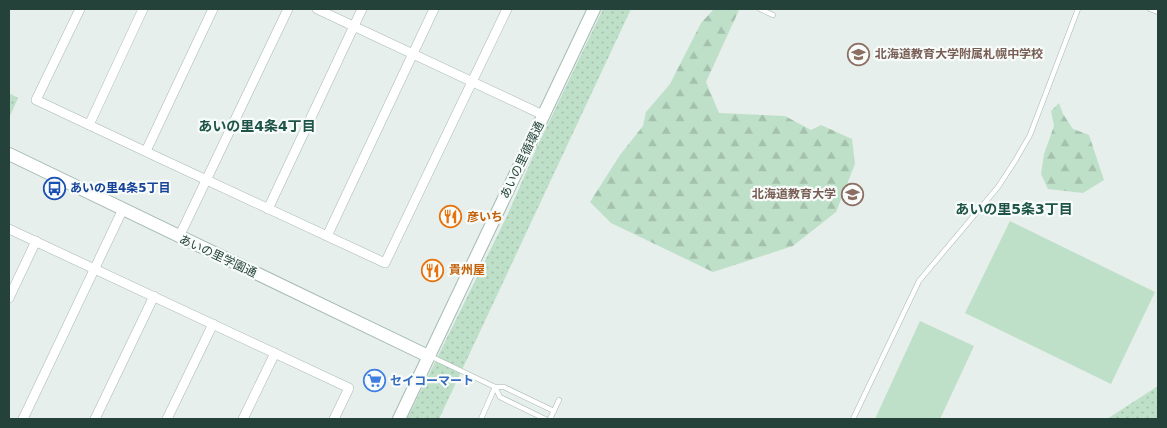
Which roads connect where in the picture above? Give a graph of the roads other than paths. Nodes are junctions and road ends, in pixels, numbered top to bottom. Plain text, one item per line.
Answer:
1 (80, 9) edge
2 (143, 9) edge
3 (213, 9) edge
4 (288, 9) edge
5 (317, 9) edge
6 (362, 9) edge
7 (434, 9) edge
8 (508, 9) edge
9 (594, 9) edge
10 (760, 9) edge
11 (1078, 9) edge
12 (1150, 9) edge
13 (1158, 12) edge
14 (773, 15) dead end
15 (354, 26) junction
16 (413, 53) junction
17 (473, 82) junction
18 (544, 115) junction
19 (89, 125) junction
20 (146, 151) junction
21 (9, 154) edge
22 (206, 181) junction
23 (123, 209) junction
24 (268, 209) junction
25 (9, 229) edge
26 (327, 236) junction
27 (179, 238) junction
28 (36, 241) junction
29 (95, 269) junction
30 (154, 296) junction
31 (9, 298) edge
32 (213, 324) junction
33 (275, 353) junction
34 (428, 356) junction
35 (495, 387) junction
36 (528, 398) junction
37 (559, 400) dead end
38 (523, 408) junction
39 (554, 411) junction
40 (23, 419) edge
41 (95, 419) edge
42 (167, 419) edge
43 (243, 419) edge
44 (334, 419) edge
45 (399, 419) edge
46 (481, 419) edge
47 (545, 419) edge
48 (550, 419) edge
49 (853, 419) edge

1 - 19 street
2 - 19 street
3 - 20 street
4 - 22 street
5 - 15 street
6 - 15 street
7 - 16 street
8 - 17 street
9 - 18 street, あいの里循環通
10 - 14 lane
11 - 49 lane
12 - 13 lane
15 - 16 street
15 - 24 street
16 - 17 street
16 - 26 street
17 - 18 street
17 - 26 street
18 - 34 street, あいの里循環通
19 - 20 street
20 - 22 street
21 - 23 street, あいの里学園通
22 - 24 street
22 - 27 street
23 - 27 street, あいの里学園通
23 - 29 street
24 - 26 street
25 - 28 street
27 - 34 street, あいの里学園通
28 - 29 street
28 - 31 street
29 - 30 street
29 - 40 street
30 - 32 street
30 - 41 street
32 - 33 street
32 - 42 street
33 - 43 street
33 - 44 street
34 - 35 lane
34 - 45 street, あいの里循環通
35 - 36 lane
35 - 38 lane
35 - 46 lane
36 - 38 lane
36 - 39 lane
37 - 39 lane
38 - 47 lane
39 - 48 lane

